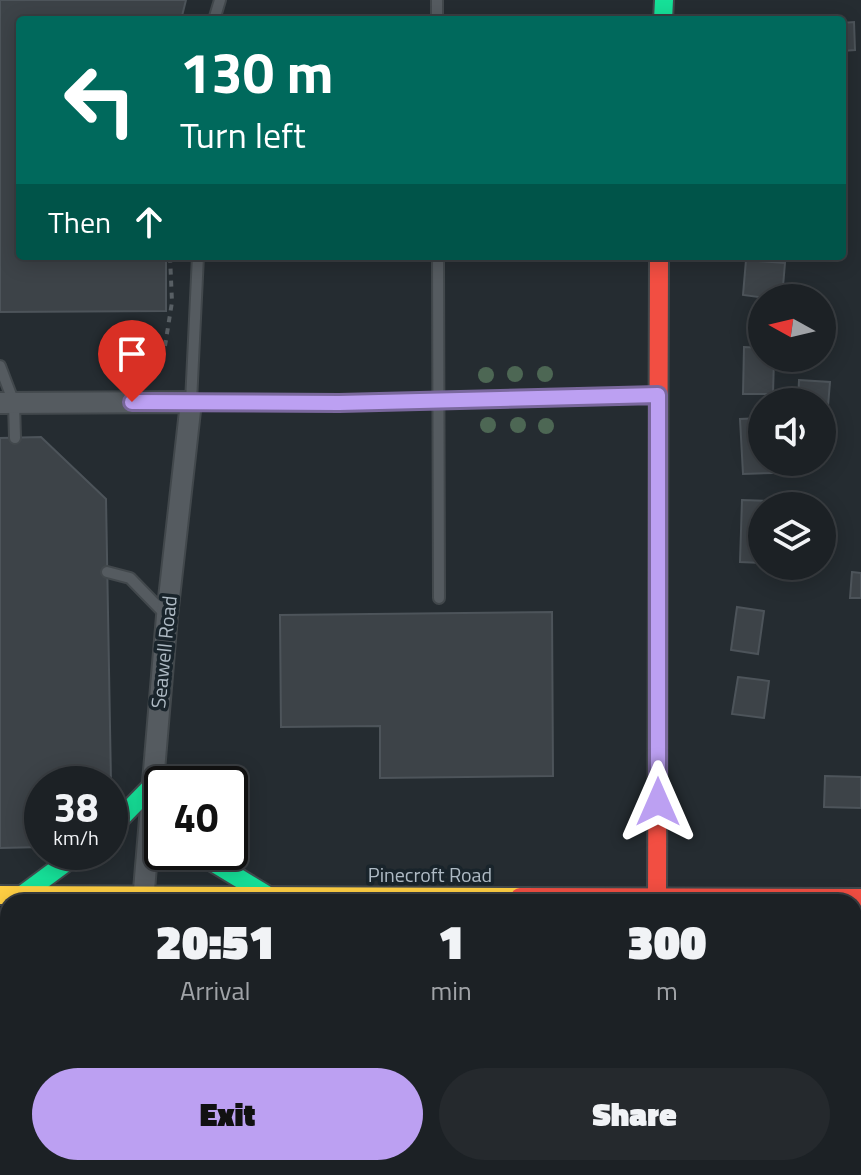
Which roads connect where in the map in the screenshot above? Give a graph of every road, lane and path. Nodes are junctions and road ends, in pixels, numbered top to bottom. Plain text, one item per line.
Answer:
1 (170, 260) edge
2 (198, 260) edge
3 (438, 260) edge
4 (659, 260) edge
5 (165, 346) dead end
6 (0, 366) edge
7 (658, 395) junction
8 (438, 400) junction
9 (191, 402) junction
10 (7, 403) edge
11 (15, 438) dead end
12 (107, 572) dead end
13 (439, 598) dead end
14 (167, 616) junction
15 (158, 766) edge
16 (56, 870) edge
17 (147, 870) edge
18 (226, 870) edge
19 (23, 894) edge
20 (144, 894) edge
21 (265, 894) edge
22 (657, 894) edge

1 - 5 path
2 - 9 lane
3 - 8 lane
4 - 7 street
6 - 10 lane
7 - 8 lane
7 - 22 street
8 - 9 lane
8 - 13 lane
9 - 10 street
9 - 14 street, Seawell Road
10 - 11 lane
12 - 14 lane
14 - 15 street, Seawell Road
16 - 19 street
17 - 20 street, Seawell Road
18 - 21 street

